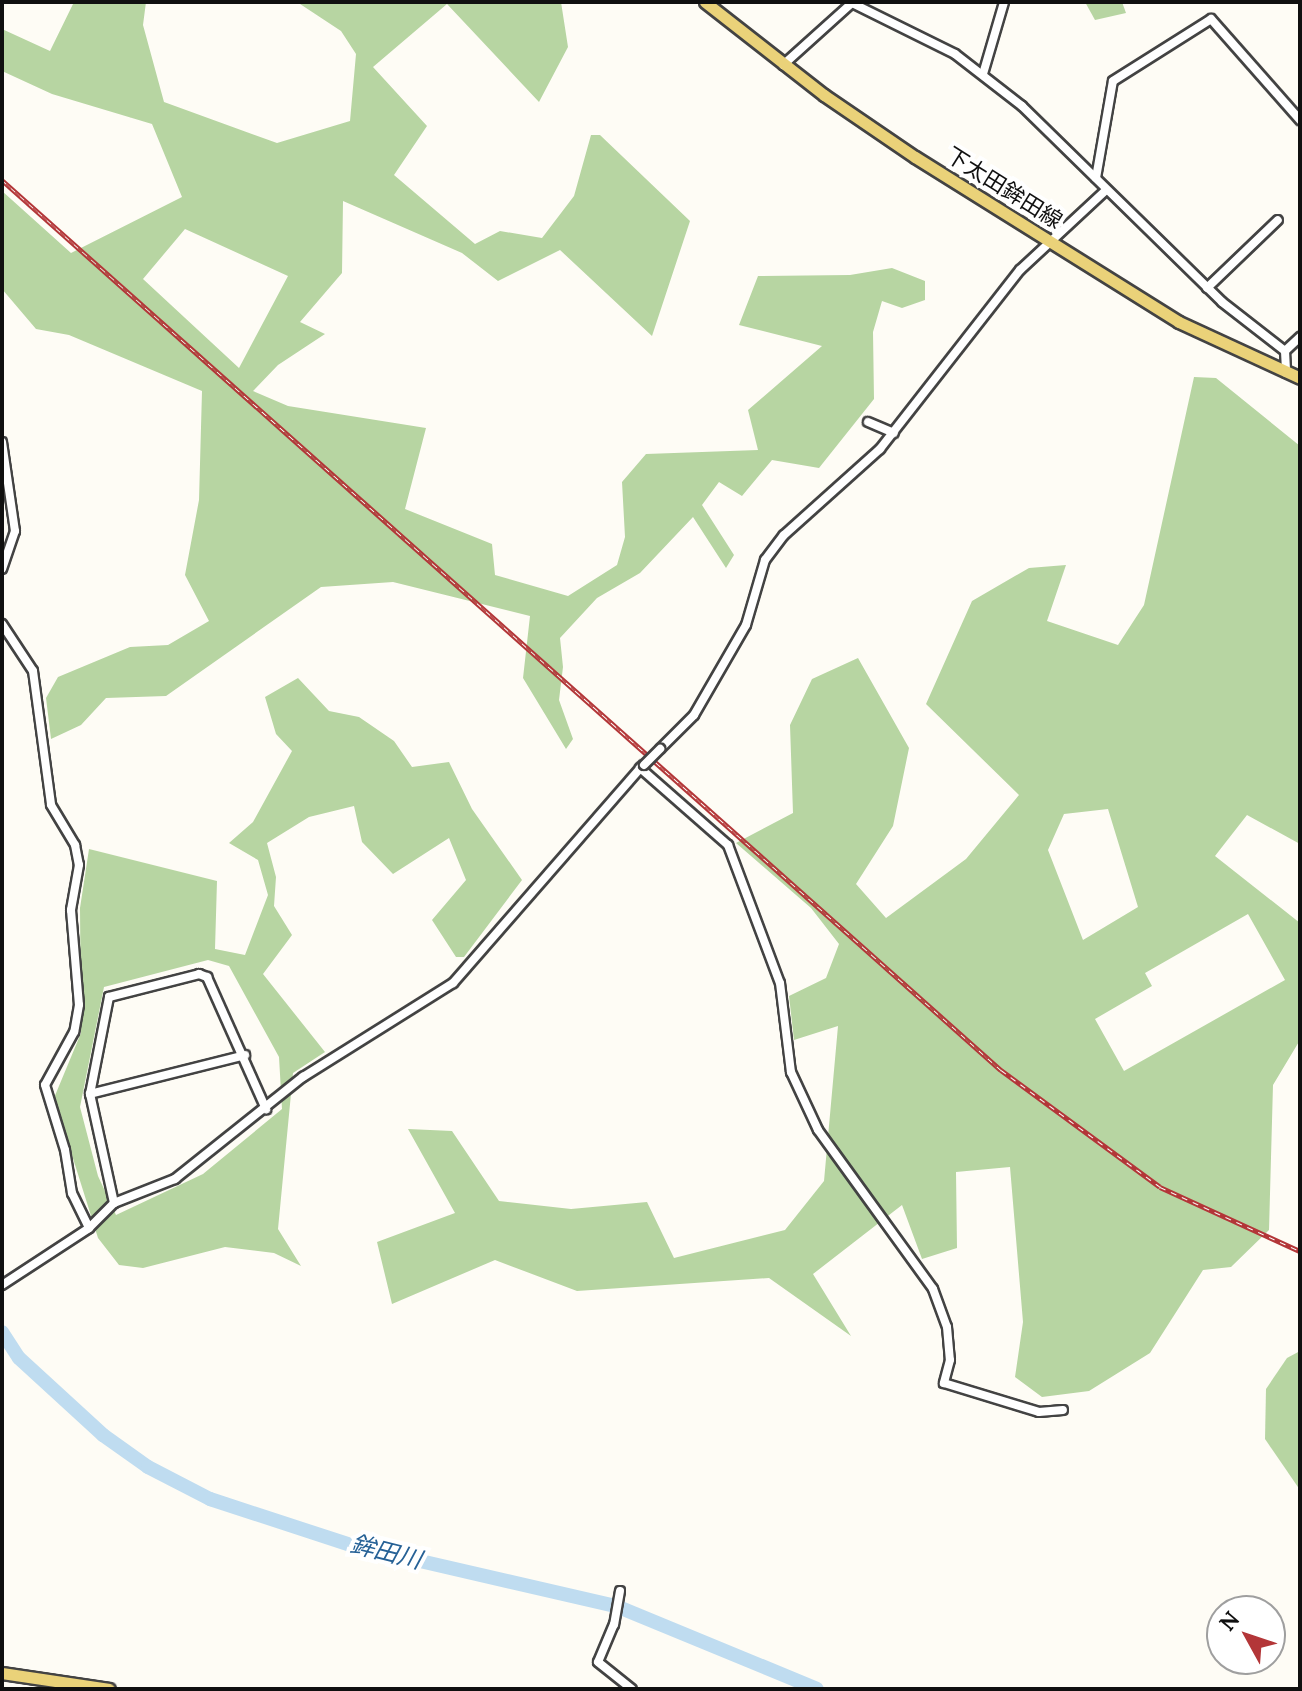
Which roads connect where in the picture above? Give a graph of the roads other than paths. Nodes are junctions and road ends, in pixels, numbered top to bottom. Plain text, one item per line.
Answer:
1 (705, 2) edge
2 (852, 2) edge
3 (1004, 2) edge
4 (783, 65) junction
5 (983, 74) junction
6 (1300, 120) edge
7 (1096, 178) junction
8 (1106, 190) junction
9 (1278, 220) dead end
10 (1052, 242) junction
11 (1207, 288) junction
12 (1300, 337) edge
13 (1285, 351) junction
14 (1286, 373) junction
15 (1300, 378) edge
16 (868, 422) dead end
17 (894, 433) junction
18 (2, 442) edge
19 (2, 569) edge
20 (2, 624) edge
21 (642, 767) junction
22 (245, 1055) junction
23 (90, 1094) junction
24 (266, 1109) junction
25 (114, 1203) junction
26 (89, 1228) junction
27 (2, 1285) edge
28 (1063, 1410) dead end
29 (620, 1591) dead end
30 (2, 1673) edge
31 (109, 1689) edge
32 (632, 1689) edge

1 - 4 main road, 下太田鉾田線
2 - 4 street
2 - 5 street
3 - 5 street
4 - 10 main road, 下太田鉾田線
5 - 7 street
6 - 7 street
7 - 8 street
8 - 10 street
8 - 11 street
9 - 11 street
10 - 14 main road, 下太田鉾田線
10 - 17 street
11 - 13 street
12 - 13 street
13 - 14 street
14 - 15 main road, 下太田鉾田線
16 - 17 street
17 - 21 street, bridge
18 - 19 street
20 - 26 street
21 - 24 street
21 - 28 street
22 - 23 street
22 - 23 street
22 - 24 street
23 - 25 street
24 - 25 street
25 - 26 street
26 - 27 street
29 - 32 street
30 - 31 main road

